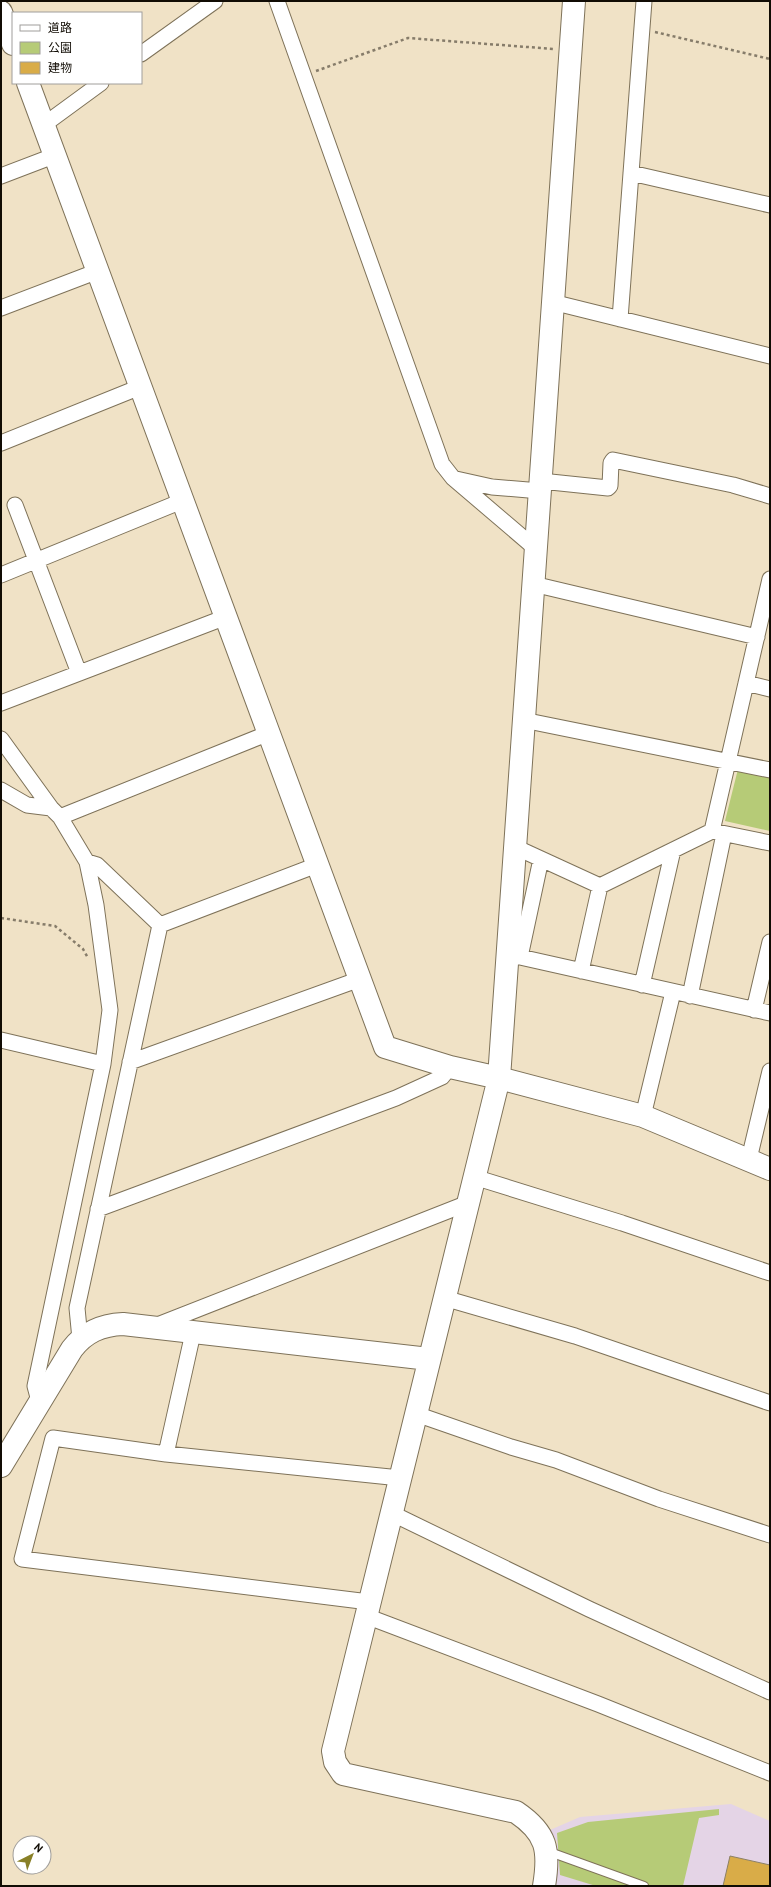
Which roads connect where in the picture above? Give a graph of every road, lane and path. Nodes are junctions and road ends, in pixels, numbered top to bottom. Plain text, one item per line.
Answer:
1 (214, 1) edge
2 (277, 1) edge
3 (574, 1) edge
4 (644, 1) edge
5 (1, 12) edge
6 (642, 29) junction
7 (12, 41) edge
8 (12, 44) edge
9 (1, 48) edge
10 (570, 50) junction
11 (142, 53) edge
12 (770, 58) edge
13 (304, 76) junction
14 (28, 84) edge
15 (100, 84) edge
16 (45, 124) junction
17 (56, 155) junction
18 (631, 173) junction
19 (1, 176) edge
20 (770, 205) edge
21 (98, 271) junction
22 (552, 302) junction
23 (1, 308) edge
24 (620, 319) junction
25 (770, 356) edge
26 (140, 387) junction
27 (1, 443) edge
28 (453, 478) junction
29 (540, 486) junction
30 (770, 496) edge
31 (182, 501) junction
32 (16, 505) dead end
33 (535, 548) junction
34 (36, 561) junction
35 (1, 575) edge
36 (770, 579) edge
37 (533, 584) junction
38 (767, 609) edge
39 (226, 617) junction
40 (757, 636) junction
41 (79, 673) junction
42 (746, 683) junction
43 (770, 689) edge
44 (1, 703) edge
45 (524, 720) junction
46 (269, 733) junction
47 (1, 739) edge
48 (728, 762) junction
49 (770, 770) edge
50 (1, 790) edge
51 (55, 813) junction
52 (718, 833) junction
53 (770, 843) edge
54 (515, 847) junction
55 (673, 850) junction
56 (541, 859) junction
57 (86, 862) junction
58 (317, 865) junction
59 (600, 886) junction
60 (1, 918) edge
61 (160, 925) junction
62 (770, 942) edge
63 (513, 957) junction
64 (89, 960) dead end
65 (581, 971) junction
66 (360, 979) junction
67 (642, 985) junction
68 (673, 992) junction
69 (690, 996) junction
70 (754, 1010) junction
71 (770, 1013) edge
72 (1, 1040) edge
73 (130, 1062) junction
74 (103, 1064) junction
75 (450, 1067) junction
76 (770, 1071) edge
77 (499, 1078) junction
78 (643, 1116) junction
79 (749, 1159) junction
80 (770, 1169) edge
81 (474, 1177) junction
82 (468, 1202) junction
83 (98, 1209) junction
84 (770, 1273) edge
85 (444, 1298) junction
86 (150, 1328) junction
87 (193, 1333) junction
88 (80, 1339) junction
89 (430, 1359) junction
90 (39, 1401) junction
91 (770, 1403) edge
92 (416, 1414) junction
93 (166, 1454) junction
94 (1, 1466) edge
95 (400, 1478) junction
96 (391, 1513) junction
97 (770, 1535) edge
98 (368, 1609) junction
99 (770, 1692) edge
100 (770, 1773) edge
101 (547, 1851) junction
102 (544, 1886) edge
103 (644, 1886) edge

1 - 11 street
2 - 13 street
3 - 10 street
4 - 6 street
5 - 7 street
6 - 12 path
6 - 18 street
8 - 9 street
10 - 13 path
10 - 22 street
13 - 28 street
14 - 16 street
15 - 16 street
16 - 17 street
17 - 19 street
17 - 21 street
18 - 20 street
18 - 24 street
21 - 23 street
21 - 26 street
22 - 24 street
22 - 29 street
24 - 25 street
26 - 27 street
26 - 31 street
28 - 29 street
28 - 33 street
29 - 30 street
29 - 33 street
31 - 34 street
31 - 39 street
32 - 34 street
33 - 37 street
34 - 35 street
34 - 41 street
36 - 38 street
37 - 40 street
37 - 45 street
38 - 40 street
39 - 41 street
39 - 46 street
40 - 42 street
41 - 44 street
42 - 43 street
42 - 48 street
45 - 48 street
45 - 54 street
46 - 51 street
46 - 58 street
47 - 51 street
48 - 49 street
48 - 52 street
50 - 51 street
51 - 57 street
52 - 53 street
52 - 55 street
52 - 69 street
54 - 56 street
54 - 63 street
55 - 59 street
55 - 67 street
56 - 59 street
56 - 63 street
57 - 61 street
57 - 74 street
58 - 61 street
58 - 66 street
59 - 65 street
60 - 64 path
61 - 73 street
62 - 70 street
63 - 65 street
63 - 77 street
65 - 67 street
66 - 73 street
66 - 75 street
67 - 68 street
68 - 69 street
68 - 78 street
69 - 70 street
70 - 71 street
72 - 74 street
73 - 83 street
74 - 90 street
75 - 77 street
75 - 83 street
76 - 79 street
77 - 78 street
77 - 81 street
78 - 79 street
79 - 80 street
81 - 82 street
81 - 84 street
82 - 85 street
82 - 86 street
83 - 88 street
85 - 89 street
85 - 91 street
86 - 87 street
86 - 88 street
87 - 89 street
87 - 93 street
88 - 90 street
89 - 92 street
90 - 94 street
92 - 95 street
92 - 97 street
93 - 95 street
93 - 98 street
95 - 96 street
96 - 98 street
96 - 99 street
98 - 100 street
98 - 101 street
101 - 102 street
101 - 103 lane

